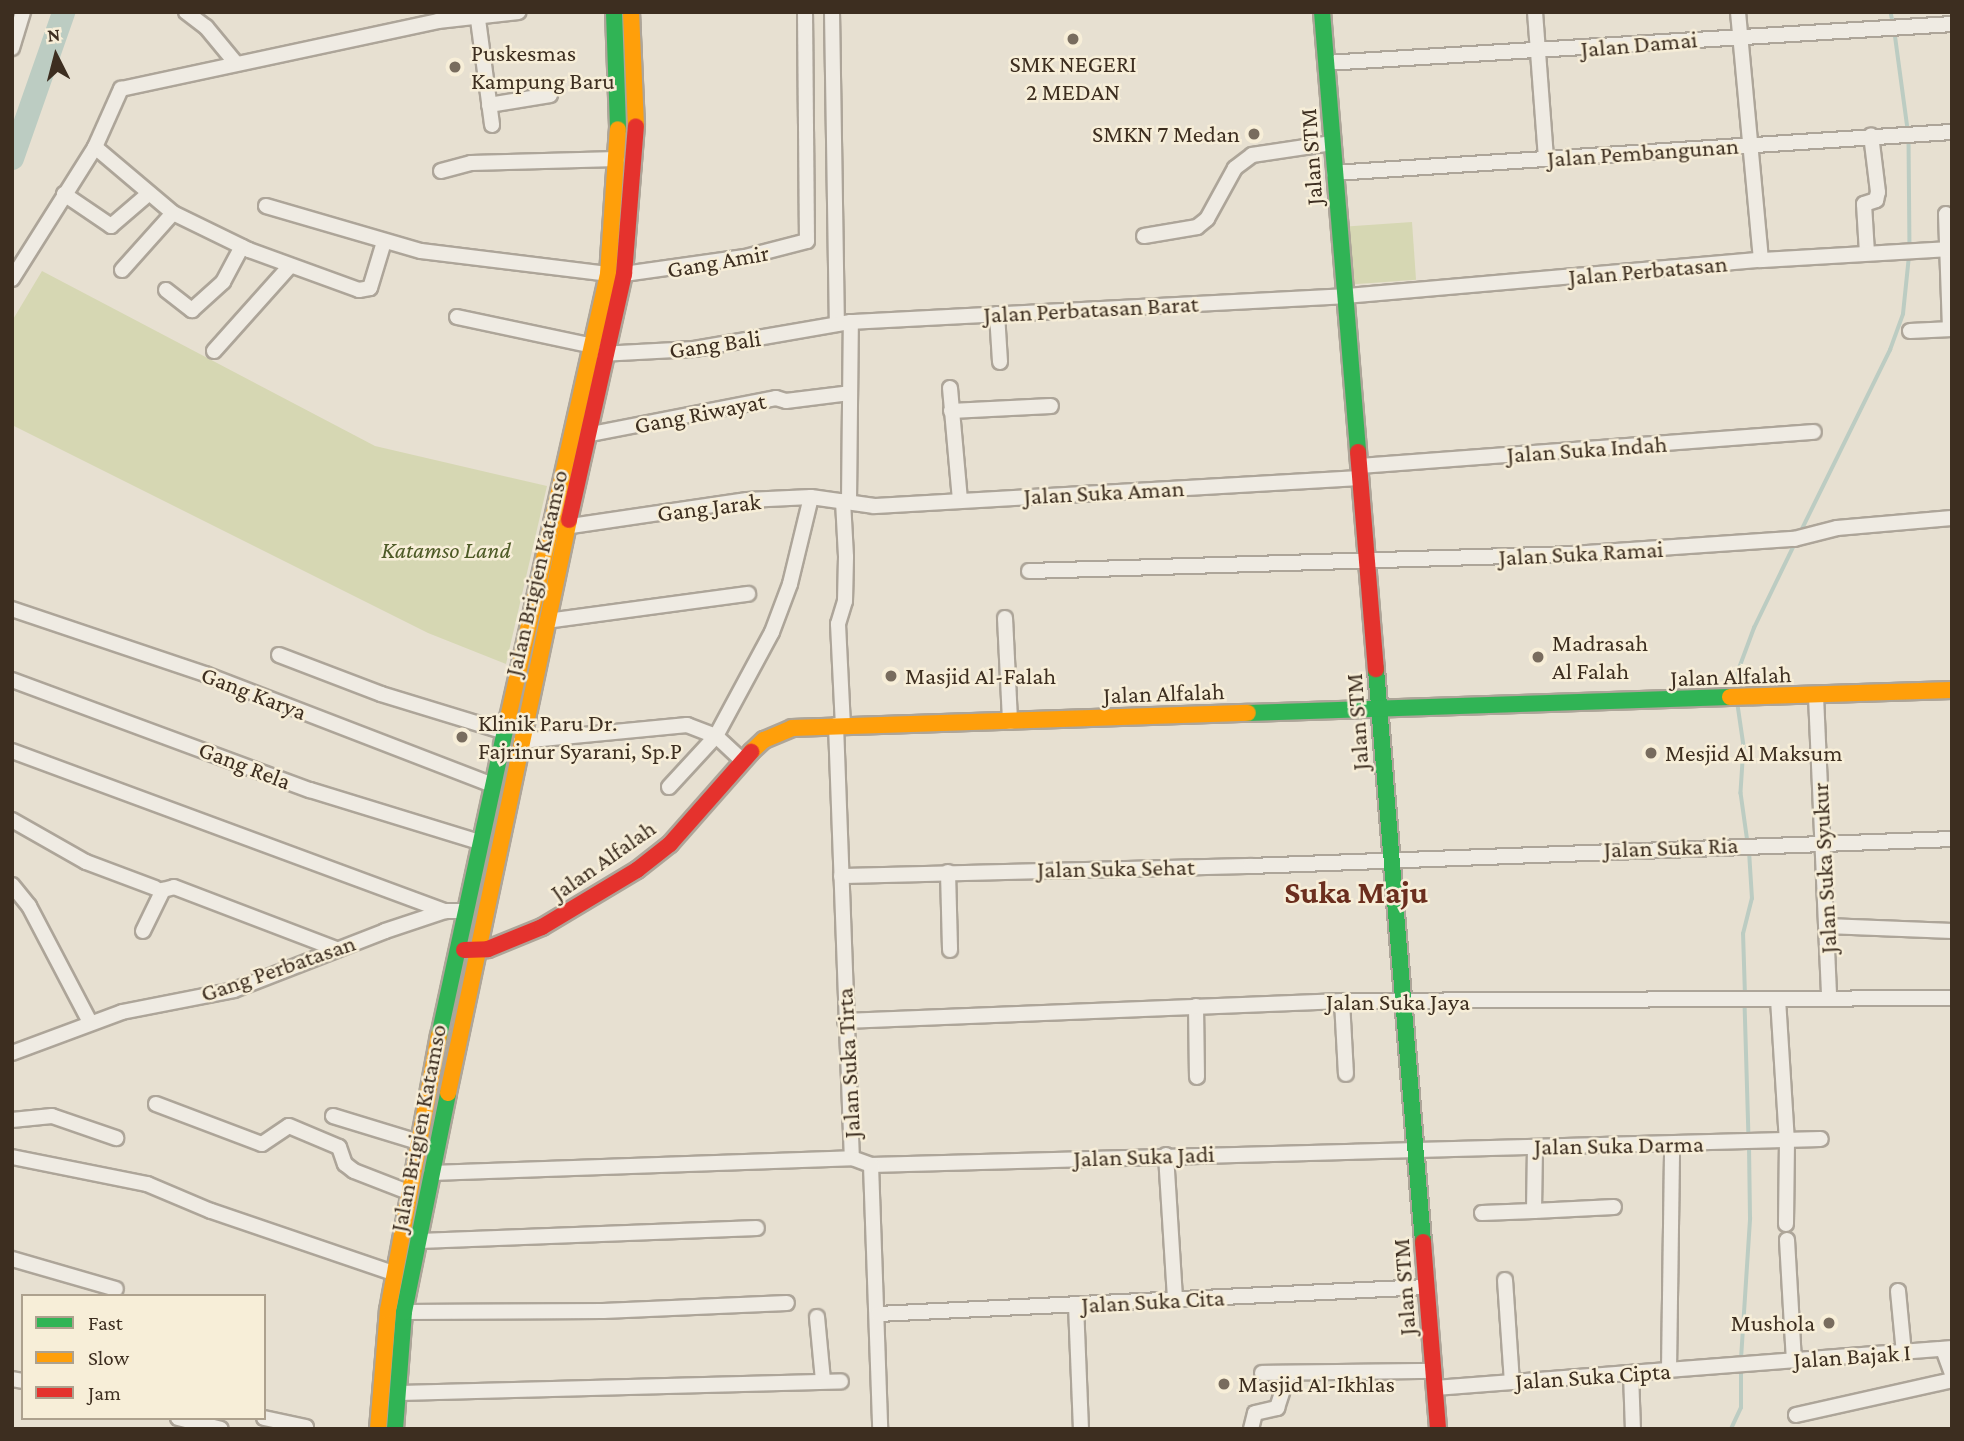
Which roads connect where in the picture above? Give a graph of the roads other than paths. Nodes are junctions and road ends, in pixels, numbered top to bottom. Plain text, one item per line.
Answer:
1 (23, 12) edge
2 (186, 12) edge
3 (518, 12) edge
4 (614, 12) edge
5 (631, 12) edge
6 (805, 12) edge
7 (832, 12) edge
8 (1322, 12) edge
9 (1535, 12) edge
10 (1738, 12) edge
11 (477, 13) edge
12 (1952, 24) edge
13 (1740, 36) junction
14 (12, 48) edge
15 (1537, 52) junction
16 (235, 62) junction
17 (1326, 63) junction
18 (550, 95) dead end
19 (489, 105) junction
20 (492, 125) dead end
21 (1952, 132) edge
22 (1871, 135) junction
23 (1332, 142) junction
24 (1750, 145) junction
25 (95, 147) junction
26 (617, 159) junction
27 (1546, 159) junction
28 (441, 171) dead end
29 (1334, 173) junction
30 (64, 194) junction
31 (147, 195) junction
32 (266, 206) dead end
33 (173, 213) junction
34 (1946, 214) dead end
35 (1144, 236) dead end
36 (384, 242) junction
37 (242, 247) junction
38 (1948, 250) edge
39 (1867, 253) junction
40 (1761, 260) junction
41 (290, 266) junction
42 (122, 270) dead end
43 (616, 274) junction
44 (12, 279) edge
45 (166, 290) dead end
46 (1346, 296) junction
47 (997, 314) junction
48 (457, 317) dead end
49 (844, 323) junction
50 (1951, 329) edge
51 (1910, 331) dead end
52 (214, 351) dead end
53 (598, 351) junction
54 (1000, 362) dead end
55 (950, 388) dead end
56 (592, 390) junction
57 (850, 393) junction
58 (1051, 407) dead end
59 (951, 411) junction
60 (1814, 432) dead end
61 (591, 434) junction
62 (1360, 472) junction
63 (811, 497) junction
64 (960, 499) junction
65 (846, 501) junction
66 (1952, 518) edge
67 (571, 526) junction
68 (1368, 563) junction
69 (1029, 571) dead end
70 (748, 594) dead end
71 (12, 609) edge
72 (1005, 618) dead end
73 (547, 621) junction
74 (279, 655) dead end
75 (12, 680) edge
76 (1952, 690) edge
77 (1816, 696) junction
78 (1379, 707) junction
79 (1010, 722) junction
80 (839, 725) junction
81 (505, 732) junction
82 (716, 736) junction
83 (521, 741) junction
84 (12, 751) edge
85 (742, 760) junction
86 (492, 785) junction
87 (669, 787) dead end
88 (12, 820) edge
89 (1952, 839) edge
90 (480, 842) junction
91 (1822, 845) junction
92 (1391, 860) junction
93 (948, 872) junction
94 (841, 876) junction
95 (12, 885) edge
96 (155, 888) dead end
97 (445, 911) junction
98 (464, 911) junction
99 (1827, 926) junction
100 (144, 931) dead end
101 (1952, 931) edge
102 (336, 949) junction
103 (457, 950) junction
104 (950, 950) dead end
105 (476, 951) junction
106 (1829, 998) junction
107 (1952, 998) edge
108 (1778, 999) junction
109 (1342, 1001) junction
110 (1405, 1001) junction
111 (1196, 1006) junction
112 (845, 1021) junction
113 (90, 1022) junction
114 (12, 1053) edge
115 (1346, 1074) dead end
116 (1197, 1077) dead end
117 (156, 1104) dead end
118 (333, 1116) dead end
119 (12, 1120) edge
120 (116, 1138) dead end
121 (1821, 1139) dead end
122 (418, 1142) junction
123 (1787, 1142) junction
124 (1672, 1146) junction
125 (1535, 1147) junction
126 (1417, 1148) junction
127 (1167, 1155) junction
128 (12, 1157) edge
129 (852, 1158) junction
130 (872, 1165) junction
131 (431, 1173) junction
132 (408, 1192) junction
133 (1614, 1207) dead end
134 (1534, 1211) junction
135 (1482, 1213) dead end
136 (1786, 1224) dead end
137 (757, 1228) dead end
138 (1787, 1240) dead end
139 (420, 1241) junction
140 (12, 1259) edge
141 (393, 1273) junction
142 (1505, 1280) dead end
143 (1427, 1287) junction
144 (116, 1289) dead end
145 (1898, 1291) dead end
146 (1175, 1300) junction
147 (787, 1303) dead end
148 (1076, 1305) junction
149 (404, 1312) junction
150 (878, 1314) junction
151 (817, 1317) dead end
152 (1947, 1349) edge
153 (1905, 1353) junction
154 (1794, 1361) junction
155 (1752, 1364) joint
156 (391, 1369) junction
157 (1670, 1370) junction
158 (1262, 1373) dead end
159 (1631, 1373) junction
160 (1288, 1374) junction
161 (1952, 1374) edge
162 (1434, 1380) junction
163 (1952, 1380) edge
164 (822, 1381) junction
165 (841, 1381) dead end
166 (1512, 1382) junction
167 (397, 1393) junction
168 (1796, 1415) dead end
169 (266, 1418) edge
170 (186, 1420) edge
171 (306, 1427) edge
172 (223, 1429) edge
173 (378, 1429) edge
174 (394, 1429) edge
175 (880, 1429) edge
176 (1082, 1429) edge
177 (1251, 1429) edge
178 (1438, 1429) edge
179 (1633, 1429) edge

1 - 14 street
2 - 16 street
3 - 11 street
4 - 26 street, Jalan Brigjen Katamso
5 - 43 street, Jalan Brigjen Katamso
6 - 43 street, Gang Amir
7 - 49 street, Jalan Suka Tirta
8 - 17 street, Jalan STM
9 - 15 street
10 - 13 street
11 - 16 street
11 - 19 street
12 - 13 street, Jalan Damai
13 - 15 street, Jalan Damai
13 - 24 street
15 - 17 street, Jalan Damai
15 - 27 street
16 - 25 street
17 - 23 street, Jalan STM
18 - 19 street
19 - 20 street
21 - 22 street, Jalan Pembangunan
22 - 24 street, Jalan Pembangunan
22 - 39 street
23 - 29 street, Jalan STM
23 - 35 street
24 - 27 street, Jalan Pembangunan
24 - 40 street
25 - 30 street
25 - 31 street
26 - 28 street
26 - 43 street, Jalan Brigjen Katamso
27 - 29 street, Jalan Pembangunan
29 - 46 street, Jalan STM
30 - 31 street
30 - 44 street
31 - 33 street
32 - 36 street, Gang Amir
33 - 37 street
33 - 42 street
34 - 38 street
36 - 41 street
36 - 43 street, Gang Amir
37 - 41 street
37 - 45 street
38 - 39 street, Jalan Perbatasan
38 - 50 street
39 - 40 street, Jalan Perbatasan
40 - 46 street, Jalan Perbatasan
41 - 52 street
43 - 53 street, Jalan Brigjen Katamso
46 - 47 street, Jalan Perbatasan Barat
46 - 62 street, Jalan STM
47 - 49 street, Jalan Perbatasan Barat
47 - 54 street
48 - 53 street, Gang Bali
49 - 53 street, Gang Bali
49 - 57 street, Jalan Suka Tirta
50 - 51 street
53 - 56 street, Jalan Brigjen Katamso
55 - 59 street
56 - 61 street, Jalan Brigjen Katamso
56 - 81 street, Jalan Brigjen Katamso
57 - 61 street, Gang Riwayat
57 - 65 street, Jalan Suka Tirta
58 - 59 street
59 - 64 street
60 - 62 street, Jalan Suka Indah
61 - 67 street, Jalan Brigjen Katamso
62 - 64 street, Jalan Suka Aman
62 - 68 street, Jalan STM
63 - 65 street, Gang Jarak
63 - 67 street, Gang Jarak
63 - 82 street
64 - 65 street, Jalan Suka Aman
65 - 80 street, Jalan Suka Tirta
66 - 68 street, Jalan Suka Ramai
67 - 73 street, Jalan Brigjen Katamso
68 - 69 street, Jalan Suka Ramai
68 - 78 street, Jalan STM
70 - 73 street
71 - 86 street, Gang Karya
72 - 79 street
73 - 83 street, Jalan Brigjen Katamso
74 - 81 street
75 - 90 street, Gang Rela
76 - 77 street, Jalan Alfalah
77 - 78 street, Jalan Alfalah
77 - 91 street, Jalan Suka Syukur
78 - 79 street, Jalan Alfalah
78 - 92 street, Jalan STM
79 - 80 street, Jalan Alfalah
80 - 85 street, Jalan Alfalah
80 - 94 street, Jalan Suka Tirta
81 - 86 street, Jalan Brigjen Katamso
82 - 83 street
82 - 85 street
82 - 87 street
83 - 105 street, Jalan Brigjen Katamso
84 - 97 street
85 - 105 street, Jalan Alfalah
86 - 90 street, Jalan Brigjen Katamso
88 - 96 street
89 - 91 street, Jalan Suka Ria
90 - 98 street, Jalan Brigjen Katamso
91 - 92 street, Jalan Suka Ria
91 - 99 street, Jalan Suka Syukur
92 - 93 street, Jalan Suka Sehat
92 - 110 street, Jalan STM
93 - 94 street, Jalan Suka Sehat
93 - 104 street
94 - 112 street, Jalan Suka Tirta
95 - 113 street
97 - 98 street, Gang Perbatasan
97 - 102 street, Gang Perbatasan
98 - 103 street, Jalan Brigjen Katamso
99 - 101 street
99 - 106 street, Jalan Suka Syukur
100 - 102 street
102 - 113 street, Gang Perbatasan
103 - 105 street, Jalan Alfalah
103 - 122 street, Jalan Brigjen Katamso
105 - 131 street, Jalan Brigjen Katamso
106 - 107 street, Jalan Suka Jaya
106 - 108 street, Jalan Suka Jaya
108 - 110 street, Jalan Suka Jaya
108 - 123 street
109 - 110 street, Jalan Suka Jaya
109 - 111 street, Jalan Suka Jaya
109 - 115 street
110 - 126 street, Jalan STM
111 - 112 street, Jalan Suka Jaya
111 - 116 street
112 - 129 street, Jalan Suka Tirta
113 - 114 street, Gang Perbatasan
117 - 132 street
118 - 122 street
119 - 120 street
121 - 123 street, Jalan Suka Darma
122 - 132 street, Jalan Brigjen Katamso
123 - 124 street, Jalan Suka Darma
123 - 136 street
124 - 125 street, Jalan Suka Darma
124 - 157 street
125 - 126 street, Jalan Suka Darma
125 - 134 street
126 - 127 street, Jalan Suka Jadi
126 - 143 street, Jalan STM
127 - 130 street, Jalan Suka Jadi
127 - 146 street
128 - 141 street
129 - 130 street, Jalan Suka Tirta
129 - 131 street
130 - 150 street, Jalan Suka Tirta
131 - 139 street, Jalan Brigjen Katamso
132 - 141 street, Jalan Brigjen Katamso
133 - 134 street
134 - 135 street
137 - 139 street
138 - 154 street
139 - 149 street, Jalan Brigjen Katamso
140 - 144 street
141 - 156 street, Jalan Brigjen Katamso
142 - 166 street
143 - 146 street, Jalan Suka Cita
143 - 162 street, Jalan STM
145 - 153 street
146 - 148 street, Jalan Suka Cita
147 - 149 street
148 - 150 street, Jalan Suka Cita
148 - 176 street
149 - 156 street, Jalan Brigjen Katamso
150 - 175 street, Jalan Suka Tirta
151 - 164 street
152 - 153 street, Jalan Bajak I
152 - 161 street
153 - 154 street, Jalan Bajak I
154 - 155 street, Jalan Bajak I
155 - 157 street, Jalan Suka Cipta
156 - 167 street, Jalan Brigjen Katamso
156 - 173 street, Jalan Brigjen Katamso
157 - 159 street, Jalan Suka Cipta
158 - 160 street, Jalan Suka Cipta
159 - 166 street, Jalan Suka Cipta
159 - 179 street
160 - 162 street, Jalan Suka Cipta
160 - 177 street
162 - 166 street, Jalan Suka Cipta
162 - 178 street, Jalan STM
163 - 168 street
164 - 165 street
164 - 167 street
167 - 174 street, Jalan Brigjen Katamso
169 - 171 street
170 - 172 street

